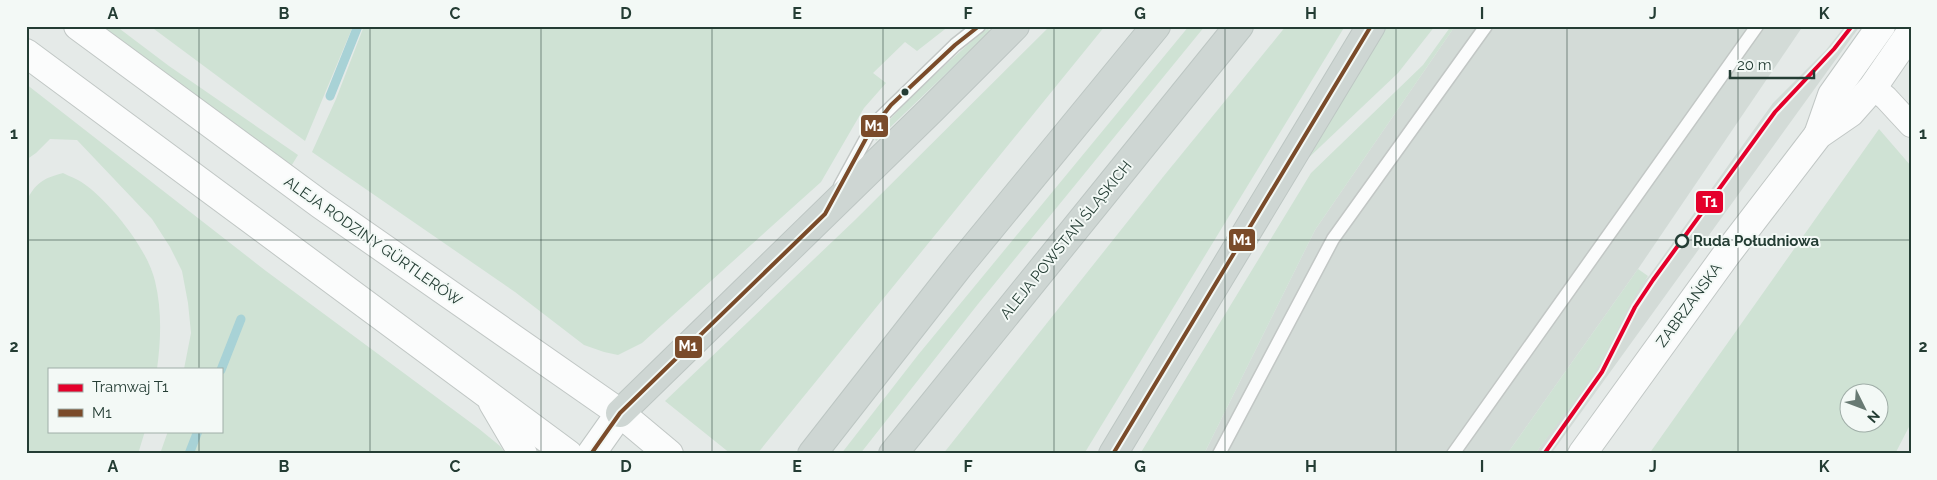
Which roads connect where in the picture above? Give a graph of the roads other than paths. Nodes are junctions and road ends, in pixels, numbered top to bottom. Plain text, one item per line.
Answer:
1 (78, 26) edge
2 (979, 26) edge
3 (1015, 26) edge
4 (1156, 26) edge
5 (1239, 26) edge
6 (1371, 26) edge
7 (1486, 26) edge
8 (1757, 26) edge
9 (1881, 26) edge
10 (1911, 32) edge
11 (26, 53) edge
12 (1880, 93) junction
13 (1911, 126) edge
14 (1818, 135) junction
15 (825, 214) junction
16 (486, 391) junction
17 (620, 413) junction
18 (523, 454) edge
19 (568, 454) edge
20 (591, 454) edge
21 (669, 454) edge
22 (812, 454) edge
23 (893, 454) edge
24 (1113, 454) edge
25 (1219, 454) edge
26 (1453, 454) edge
27 (1582, 454) edge

1 - 17 main road, ALEJA RODZINY GÜRTLERÓW
2 - 15 lane
3 - 15 main road
4 - 22 main road
5 - 23 main road, ALEJA POWSTAŃ ŚLĄSKICH
6 - 24 main road
7 - 25 lane
8 - 26 lane
9 - 14 main road, ZABRZAŃSKA
10 - 12 main road, ZABRZAŃSKA
11 - 16 main road
12 - 13 street
12 - 14 main road, ZABRZAŃSKA
14 - 27 main road, ZABRZAŃSKA
15 - 17 main road
16 - 18 main road
16 - 19 main road
17 - 20 main road
17 - 21 main road, ALEJA RODZINY GÜRTLERÓW

